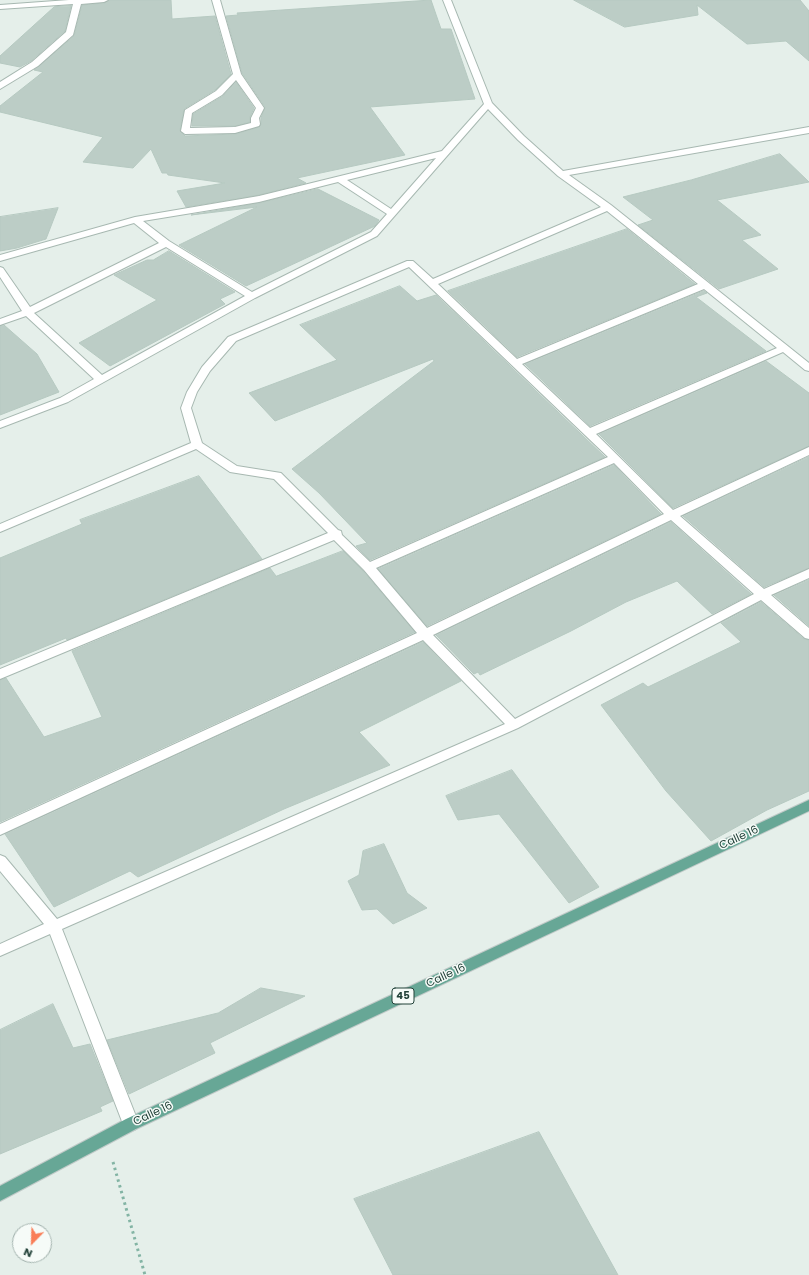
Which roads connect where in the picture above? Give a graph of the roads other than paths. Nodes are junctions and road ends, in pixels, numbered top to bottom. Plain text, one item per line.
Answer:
1 (104, 0) edge
2 (216, 0) edge
3 (447, 0) edge
4 (78, 2) junction
5 (0, 7) edge
6 (238, 74) junction
7 (0, 86) edge
8 (488, 104) junction
9 (809, 130) edge
10 (445, 153) junction
11 (561, 174) junction
12 (339, 179) junction
13 (608, 207) junction
14 (392, 213) junction
15 (135, 220) junction
16 (166, 243) junction
17 (0, 258) edge
18 (0, 270) edge
19 (432, 283) junction
20 (705, 285) junction
21 (252, 296) junction
22 (28, 312) junction
23 (0, 322) edge
24 (785, 348) junction
25 (516, 363) junction
26 (809, 368) edge
27 (101, 380) junction
28 (0, 425) edge
29 (589, 433) junction
30 (197, 445) junction
31 (809, 451) edge
32 (615, 458) junction
33 (672, 515) junction
34 (0, 528) edge
35 (337, 534) junction
36 (368, 567) junction
37 (809, 573) edge
38 (763, 594) junction
39 (425, 634) junction
40 (809, 634) edge
41 (0, 674) edge
42 (514, 725) junction
43 (809, 805) edge
44 (0, 830) edge
45 (0, 861) edge
46 (54, 926) junction
47 (0, 950) edge
48 (131, 1124) junction
49 (0, 1194) edge

1 - 4 street
2 - 6 street
3 - 8 street
4 - 5 street
4 - 7 street
6 - 6 street
8 - 10 street
8 - 11 street
9 - 11 street
10 - 12 street
10 - 14 street
11 - 13 street
12 - 14 street
12 - 15 street
13 - 19 street
13 - 20 street
14 - 21 street
15 - 16 street
15 - 17 street
16 - 21 street
16 - 22 street
18 - 22 street
19 - 25 street
19 - 30 street
20 - 24 street
20 - 25 street
21 - 27 street
22 - 23 street
22 - 27 street
24 - 26 street
24 - 29 street
25 - 29 street
27 - 28 street
29 - 32 street
30 - 34 street
30 - 35 street
31 - 33 street
32 - 33 street
32 - 36 street
33 - 38 street
33 - 39 street
35 - 36 street
35 - 41 street
36 - 39 street
37 - 38 street
38 - 40 street
38 - 42 street
39 - 42 street
39 - 44 street
42 - 46 street
43 - 48 main road, Calle 16 / 45
45 - 46 street
46 - 47 street
46 - 48 street
48 - 49 main road, Calle 16 / 45

